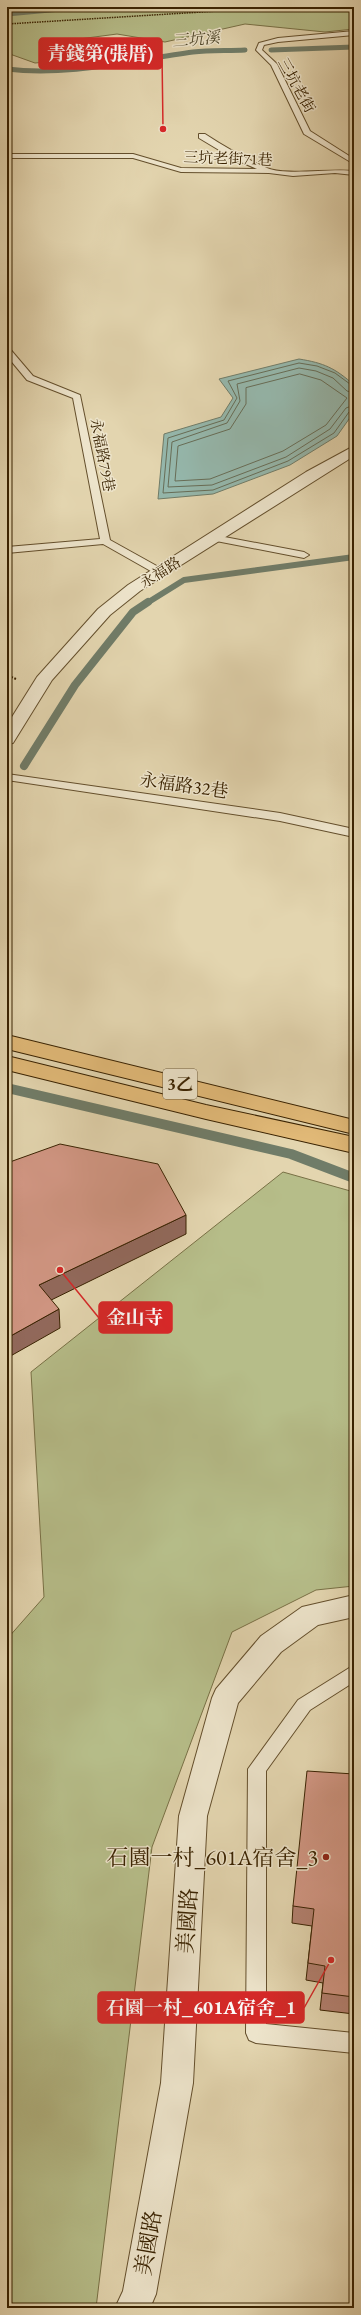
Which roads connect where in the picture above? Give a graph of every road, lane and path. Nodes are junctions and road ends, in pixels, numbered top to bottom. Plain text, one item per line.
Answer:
1 (283, 7) edge
2 (7, 24) edge
3 (354, 32) edge
4 (202, 136) dead end
5 (7, 156) edge
6 (354, 162) edge
7 (270, 171) junction
8 (354, 173) edge
9 (7, 351) edge
10 (354, 450) edge
11 (214, 538) junction
12 (105, 541) junction
13 (7, 550) edge
14 (304, 555) dead end
15 (160, 572) junction
16 (7, 740) edge
17 (7, 777) edge
18 (354, 833) edge
19 (7, 1042) edge
20 (7, 1063) edge
21 (354, 1126) edge
22 (354, 1145) edge
23 (354, 1606) edge
24 (354, 1673) edge
25 (354, 2043) edge
26 (132, 2308) edge

1 - 2 path
3 - 6 lane, 三坑老街
4 - 7 lane
5 - 7 lane, 三坑老街71巷
7 - 8 lane, 三坑老街71巷
9 - 12 lane, 永福路79巷
10 - 11 street, 永福路
11 - 14 lane
11 - 15 street, 永福路
12 - 13 lane
12 - 15 lane
15 - 16 street, 永福路
17 - 18 lane, 永福路32巷
19 - 21 main road, 3乙
20 - 22 main road, 3乙
23 - 26 street, 美國路
24 - 25 lane

